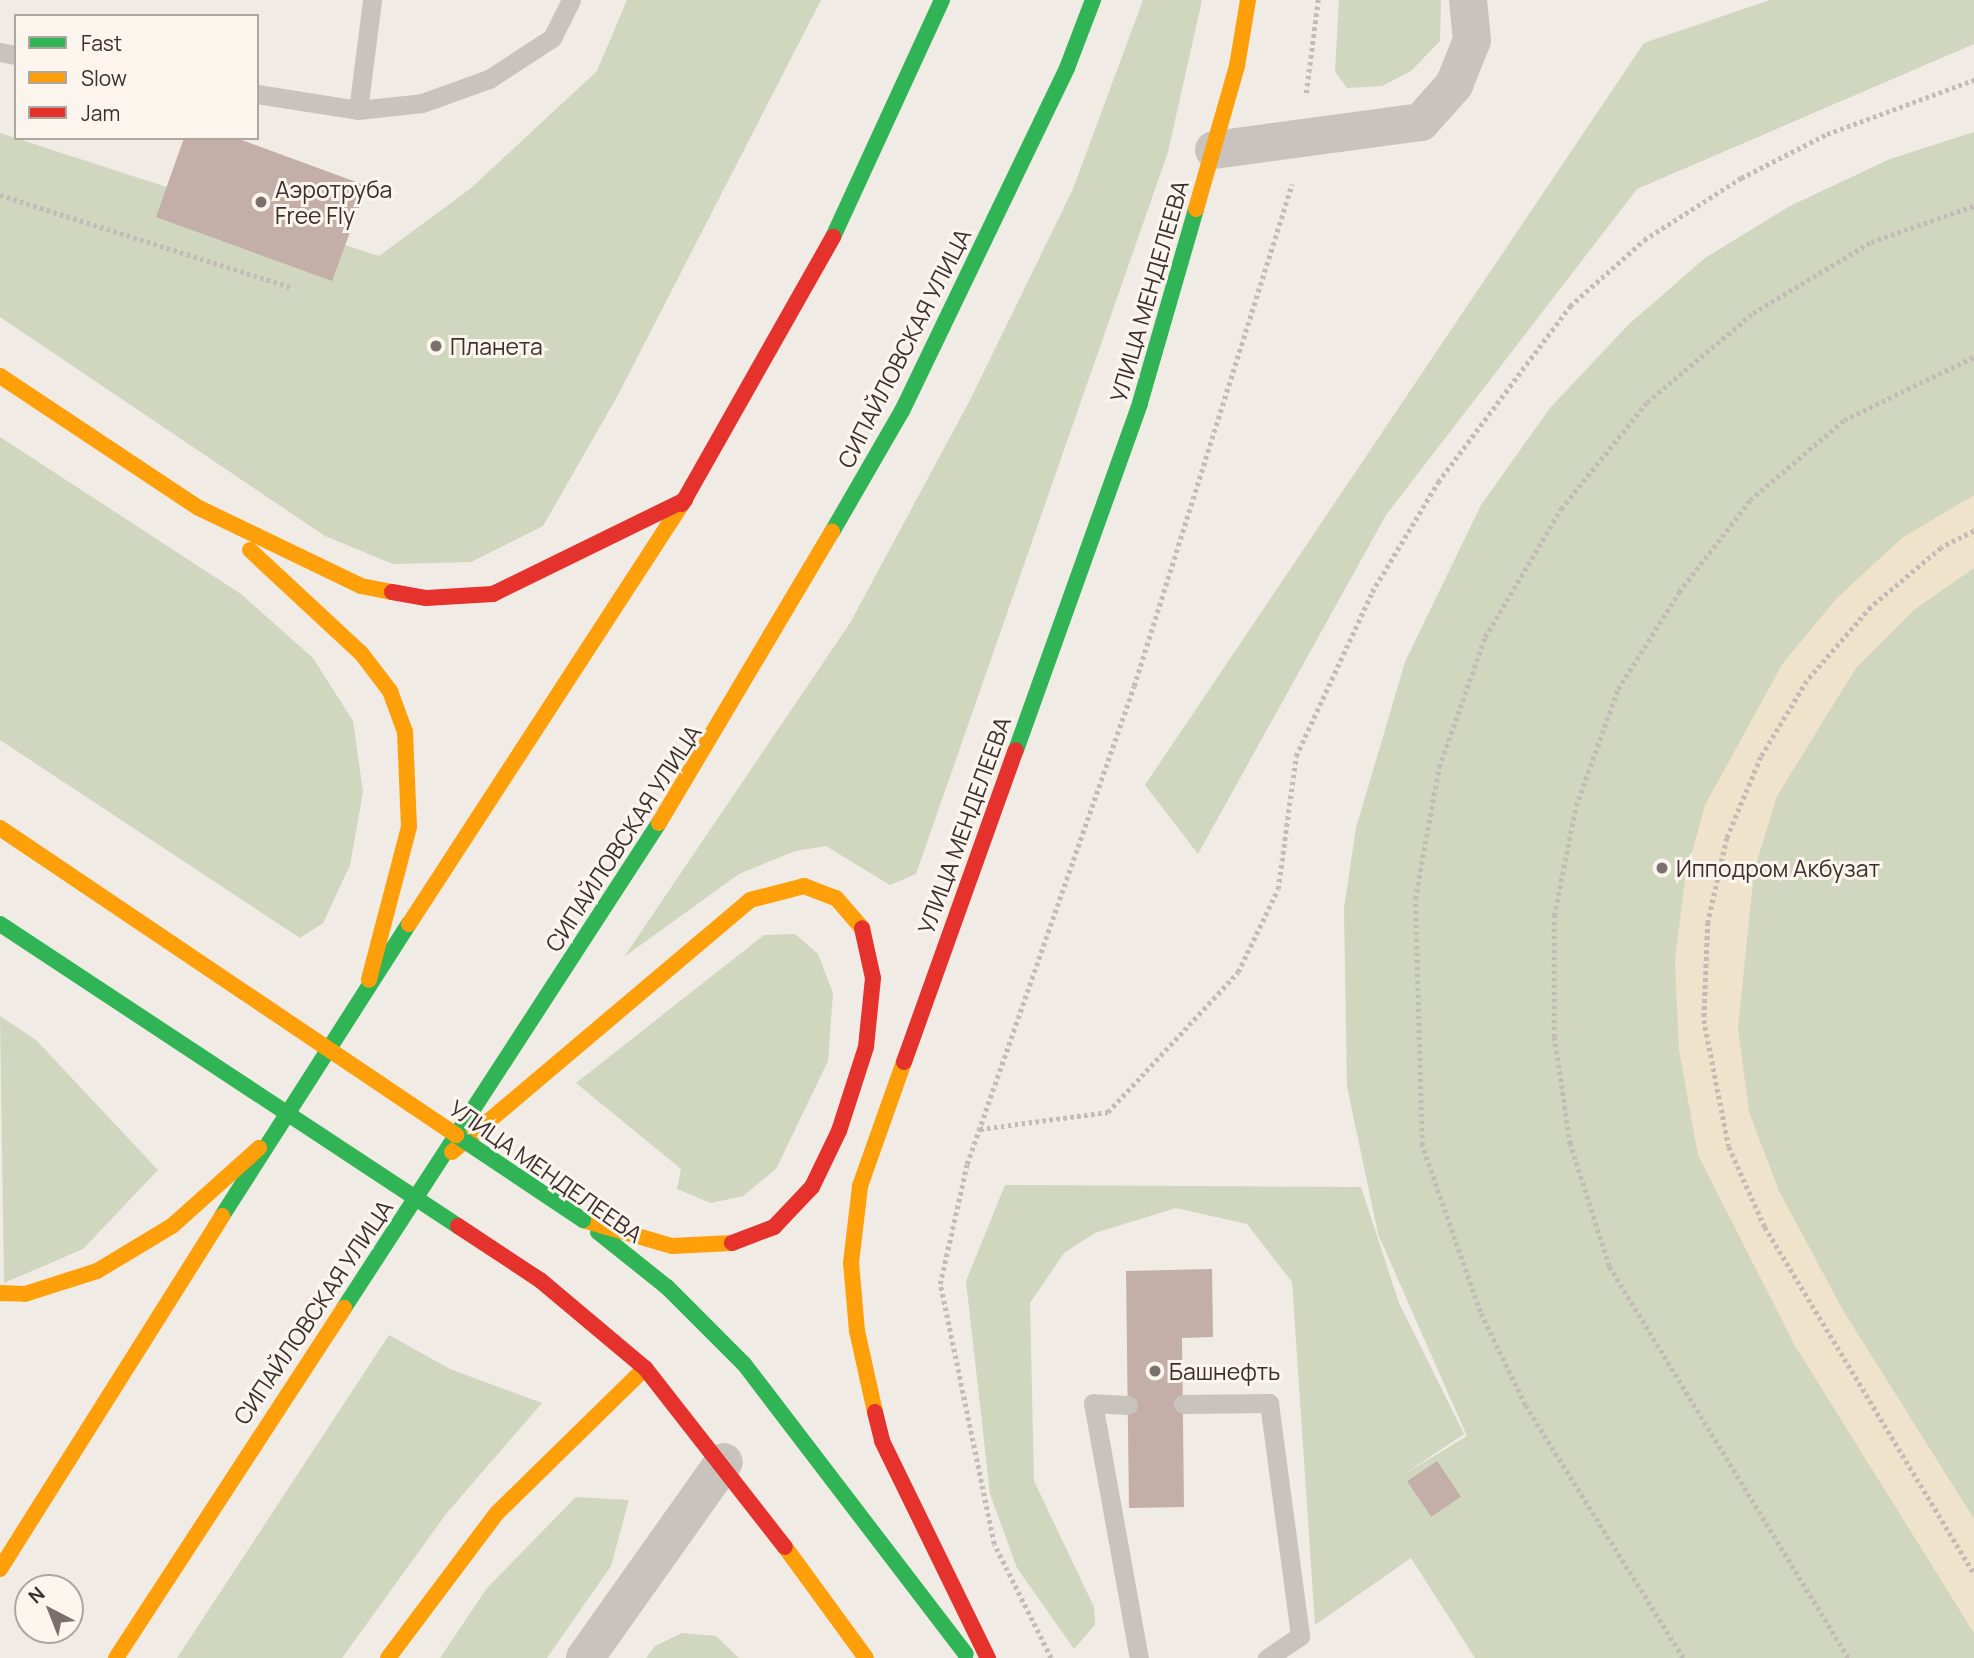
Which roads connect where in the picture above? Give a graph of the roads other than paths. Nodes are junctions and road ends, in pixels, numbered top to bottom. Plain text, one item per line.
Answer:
1 (372, 0) edge
2 (571, 0) edge
3 (942, 0) edge
4 (1093, 0) edge
5 (1248, 0) edge
6 (1468, 0) edge
7 (259, 94) edge
8 (358, 110) junction
9 (1213, 150) junction
10 (0, 376) edge
11 (685, 500) junction
12 (197, 507) junction
13 (0, 828) edge
14 (0, 924) edge
15 (366, 992) junction
16 (271, 1137) junction
17 (442, 1160) junction
18 (583, 1220) junction
19 (0, 1293) edge
20 (645, 1368) junction
21 (1183, 1404) dead end
22 (1128, 1405) dead end
23 (724, 1462) junction
24 (182, 1551) junction
25 (0, 1569) edge
26 (117, 1658) edge
27 (140, 1658) edge
28 (388, 1658) edge
29 (585, 1658) edge
30 (866, 1658) edge
31 (969, 1658) edge
32 (988, 1658) edge
33 (1139, 1658) edge
34 (1267, 1658) edge

1 - 8 lane
2 - 8 lane
3 - 11 main road
4 - 17 main road, СИПАЙЛОВСКАЯ УЛИЦА
5 - 9 main road, УЛИЦА МЕНДЕЛЕЕВА
6 - 9 street
7 - 8 lane
9 - 32 main road, УЛИЦА МЕНДЕЛЕЕВА
10 - 12 main road
11 - 12 main road
11 - 15 main road
12 - 15 main road
13 - 18 main road, УЛИЦА МЕНДЕЛЕЕВА, bridge
14 - 20 main road, bridge
15 - 16 main road
16 - 19 main road
16 - 25 main road
17 - 18 main road
17 - 24 main road, СИПАЙЛОВСКАЯ УЛИЦА
18 - 31 main road, УЛИЦА МЕНДЕЛЕЕВА
20 - 23 main road
20 - 28 main road
21 - 34 lane
22 - 33 lane
23 - 29 street
23 - 30 main road
24 - 26 main road, СИПАЙЛОВСКАЯ УЛИЦА
24 - 27 main road

